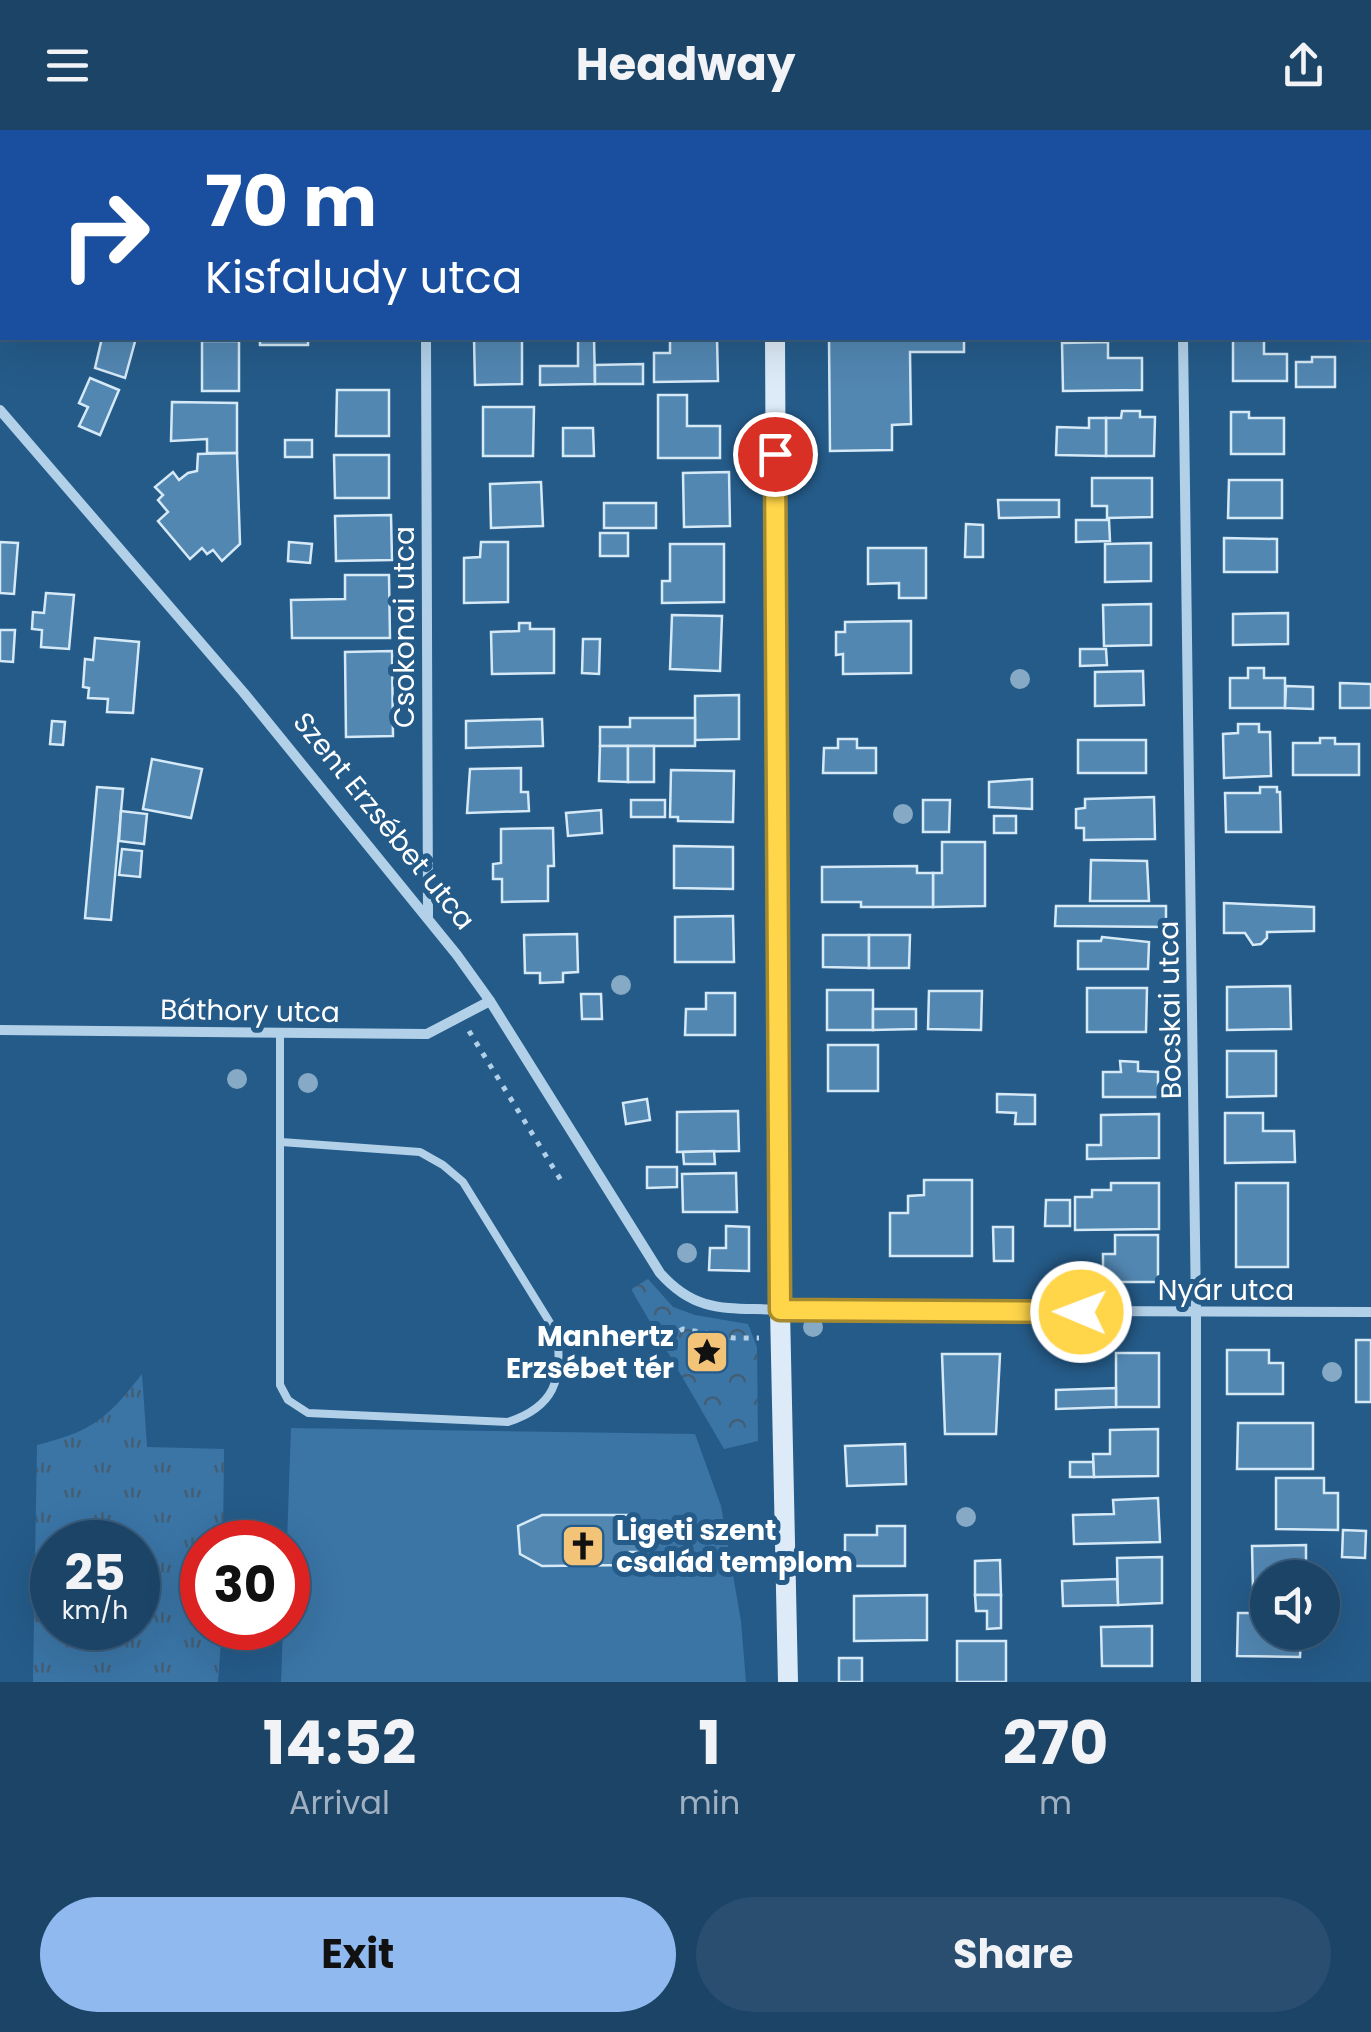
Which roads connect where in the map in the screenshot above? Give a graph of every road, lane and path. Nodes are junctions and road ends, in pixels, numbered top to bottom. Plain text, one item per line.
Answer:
1 (426, 340) edge
2 (775, 340) edge
3 (1183, 340) edge
4 (0, 410) edge
5 (428, 917) junction
6 (490, 1001) junction
7 (460, 1018) junction
8 (0, 1030) edge
9 (280, 1033) junction
10 (281, 1142) junction
11 (562, 1182) dead end
12 (780, 1310) junction
13 (1371, 1312) edge
14 (1196, 1313) junction
15 (782, 1339) junction
16 (657, 1344) dead end
17 (768, 1539) dead end
18 (647, 1540) dead end
19 (788, 1682) edge
20 (1196, 1682) edge

1 - 5 street, Csokonai utca
2 - 12 street
3 - 14 street, Bocskai utca
4 - 5 street, Szent Erzsébet utca
5 - 6 street, Szent Erzsébet utca
6 - 7 street, Báthory utca
6 - 12 street, Szent Erzsébet utca
7 - 9 street, Báthory utca
7 - 11 path
8 - 9 street, Báthory utca
9 - 10 lane
10 - 10 lane
12 - 14 street, Nyár utca
12 - 15 street
13 - 14 street, Nyár utca
14 - 20 street, Bocskai utca
15 - 16 path
15 - 19 street
17 - 18 path

